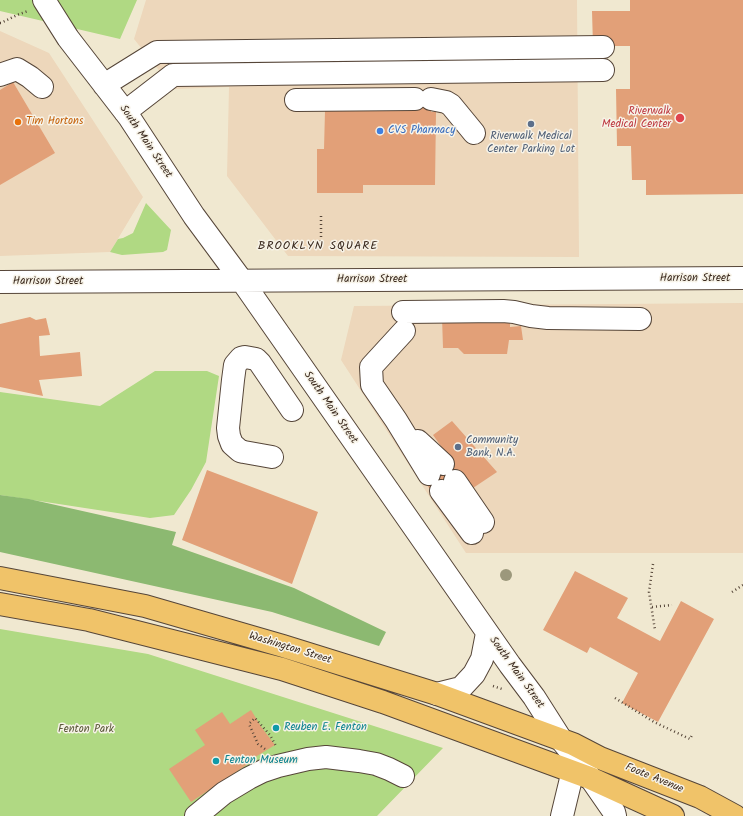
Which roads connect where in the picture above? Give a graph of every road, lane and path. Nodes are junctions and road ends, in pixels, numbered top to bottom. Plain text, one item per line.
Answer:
1 (37, 5) edge
2 (0, 23) edge
3 (602, 46) dead end
4 (476, 48) junction
5 (524, 48) junction
6 (295, 50) junction
7 (381, 50) junction
8 (271, 51) junction
9 (603, 70) dead end
10 (476, 71) junction
11 (525, 71) junction
12 (382, 73) junction
13 (271, 74) junction
14 (296, 74) junction
15 (0, 75) edge
16 (104, 85) junction
17 (42, 87) dead end
18 (296, 100) dead end
19 (125, 112) junction
20 (474, 133) dead end
21 (320, 216) dead end
22 (321, 251) dead end
23 (743, 278) edge
24 (242, 281) junction
25 (0, 282) edge
26 (640, 319) dead end
27 (287, 403) dead end
28 (272, 457) dead end
29 (478, 528) dead end
30 (653, 564) dead end
31 (0, 578) edge
32 (743, 585) edge
33 (732, 592) dead end
34 (0, 604) edge
35 (672, 605) dead end
36 (652, 607) junction
37 (655, 630) dead end
38 (487, 633) junction
39 (437, 694) junction
40 (615, 698) dead end
41 (692, 735) dead end
42 (283, 758) junction
43 (575, 759) junction
44 (402, 776) dead end
45 (196, 816) edge
46 (562, 816) edge
47 (615, 816) edge
48 (674, 816) edge
49 (735, 816) edge

1 - 2 path
1 - 16 street, South Main Street
3 - 5 street
4 - 5 street
4 - 7 street
4 - 10 street
5 - 11 street
6 - 7 street
6 - 8 street
6 - 14 street
7 - 12 street
8 - 13 street
8 - 16 street
9 - 11 street
10 - 11 street
10 - 12 street
12 - 14 street
13 - 14 street
13 - 19 street
15 - 17 street
16 - 19 street, South Main Street
18 - 20 street
19 - 24 street, South Main Street
21 - 22 path
23 - 24 street, Harrison Street
24 - 25 street, Harrison Street
24 - 38 street, South Main Street
26 - 29 street
27 - 28 street
30 - 36 path
31 - 39 highway, Washington Street
32 - 33 path
34 - 43 highway, Washington Street
35 - 36 path
36 - 37 path
38 - 39 street
38 - 43 street, South Main Street
39 - 43 highway, Washington Street
40 - 41 path
42 - 42 path
42 - 44 street
42 - 45 street
43 - 46 street
43 - 47 street, South Main Street
43 - 48 highway
43 - 49 highway, Foote Avenue

